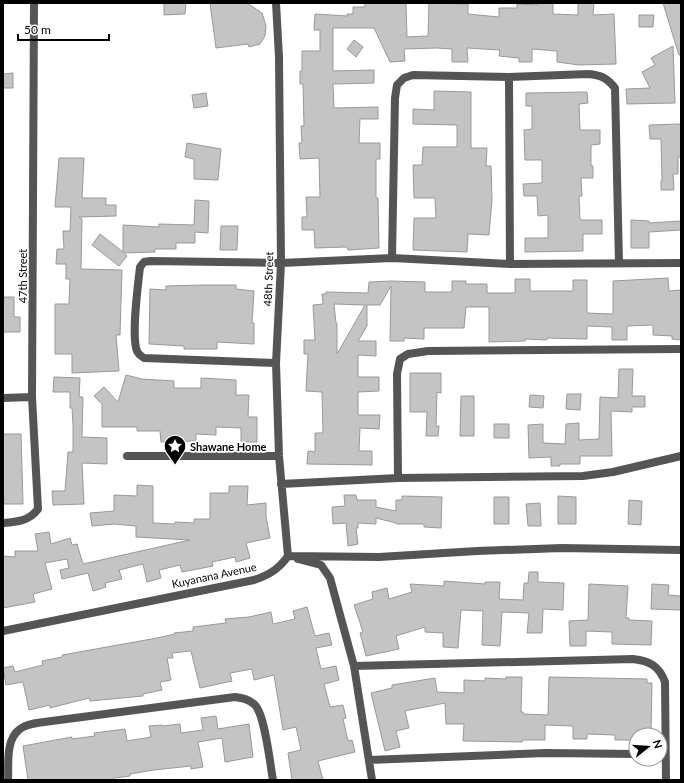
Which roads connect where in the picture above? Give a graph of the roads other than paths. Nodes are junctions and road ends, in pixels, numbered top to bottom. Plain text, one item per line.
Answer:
1 (34, 3) edge
2 (276, 3) edge
3 (509, 77) junction
4 (392, 258) junction
5 (281, 263) junction
6 (619, 263) junction
7 (681, 263) edge
8 (510, 264) junction
9 (681, 349) edge
10 (276, 363) junction
11 (32, 397) junction
12 (3, 398) edge
13 (127, 456) dead end
14 (279, 456) junction
15 (681, 456) edge
16 (398, 478) junction
17 (281, 484) junction
18 (3, 523) edge
19 (681, 550) edge
20 (288, 556) junction
21 (3, 631) edge
22 (354, 666) junction
23 (664, 727) edge
24 (628, 754) edge
25 (370, 760) junction
26 (664, 767) edge
27 (8, 780) edge
28 (273, 780) edge
29 (372, 780) edge
30 (666, 780) edge

1 - 11 street, 47th Street
2 - 5 street, 48th Street
3 - 4 street
3 - 6 street
3 - 8 street
4 - 5 street
4 - 8 street
5 - 10 street, 48th Street
5 - 10 street
6 - 7 street
6 - 8 street
9 - 16 street
10 - 14 street, 48th Street
11 - 12 street
11 - 18 street, 47th Street
13 - 14 street
14 - 17 street, 48th Street
15 - 16 street
16 - 17 street
17 - 20 street, 48th Street
19 - 20 street
20 - 21 street, Kuyanana Avenue
20 - 22 street
22 - 23 street
22 - 25 street
24 - 25 street
25 - 29 street
26 - 30 street
27 - 28 street

